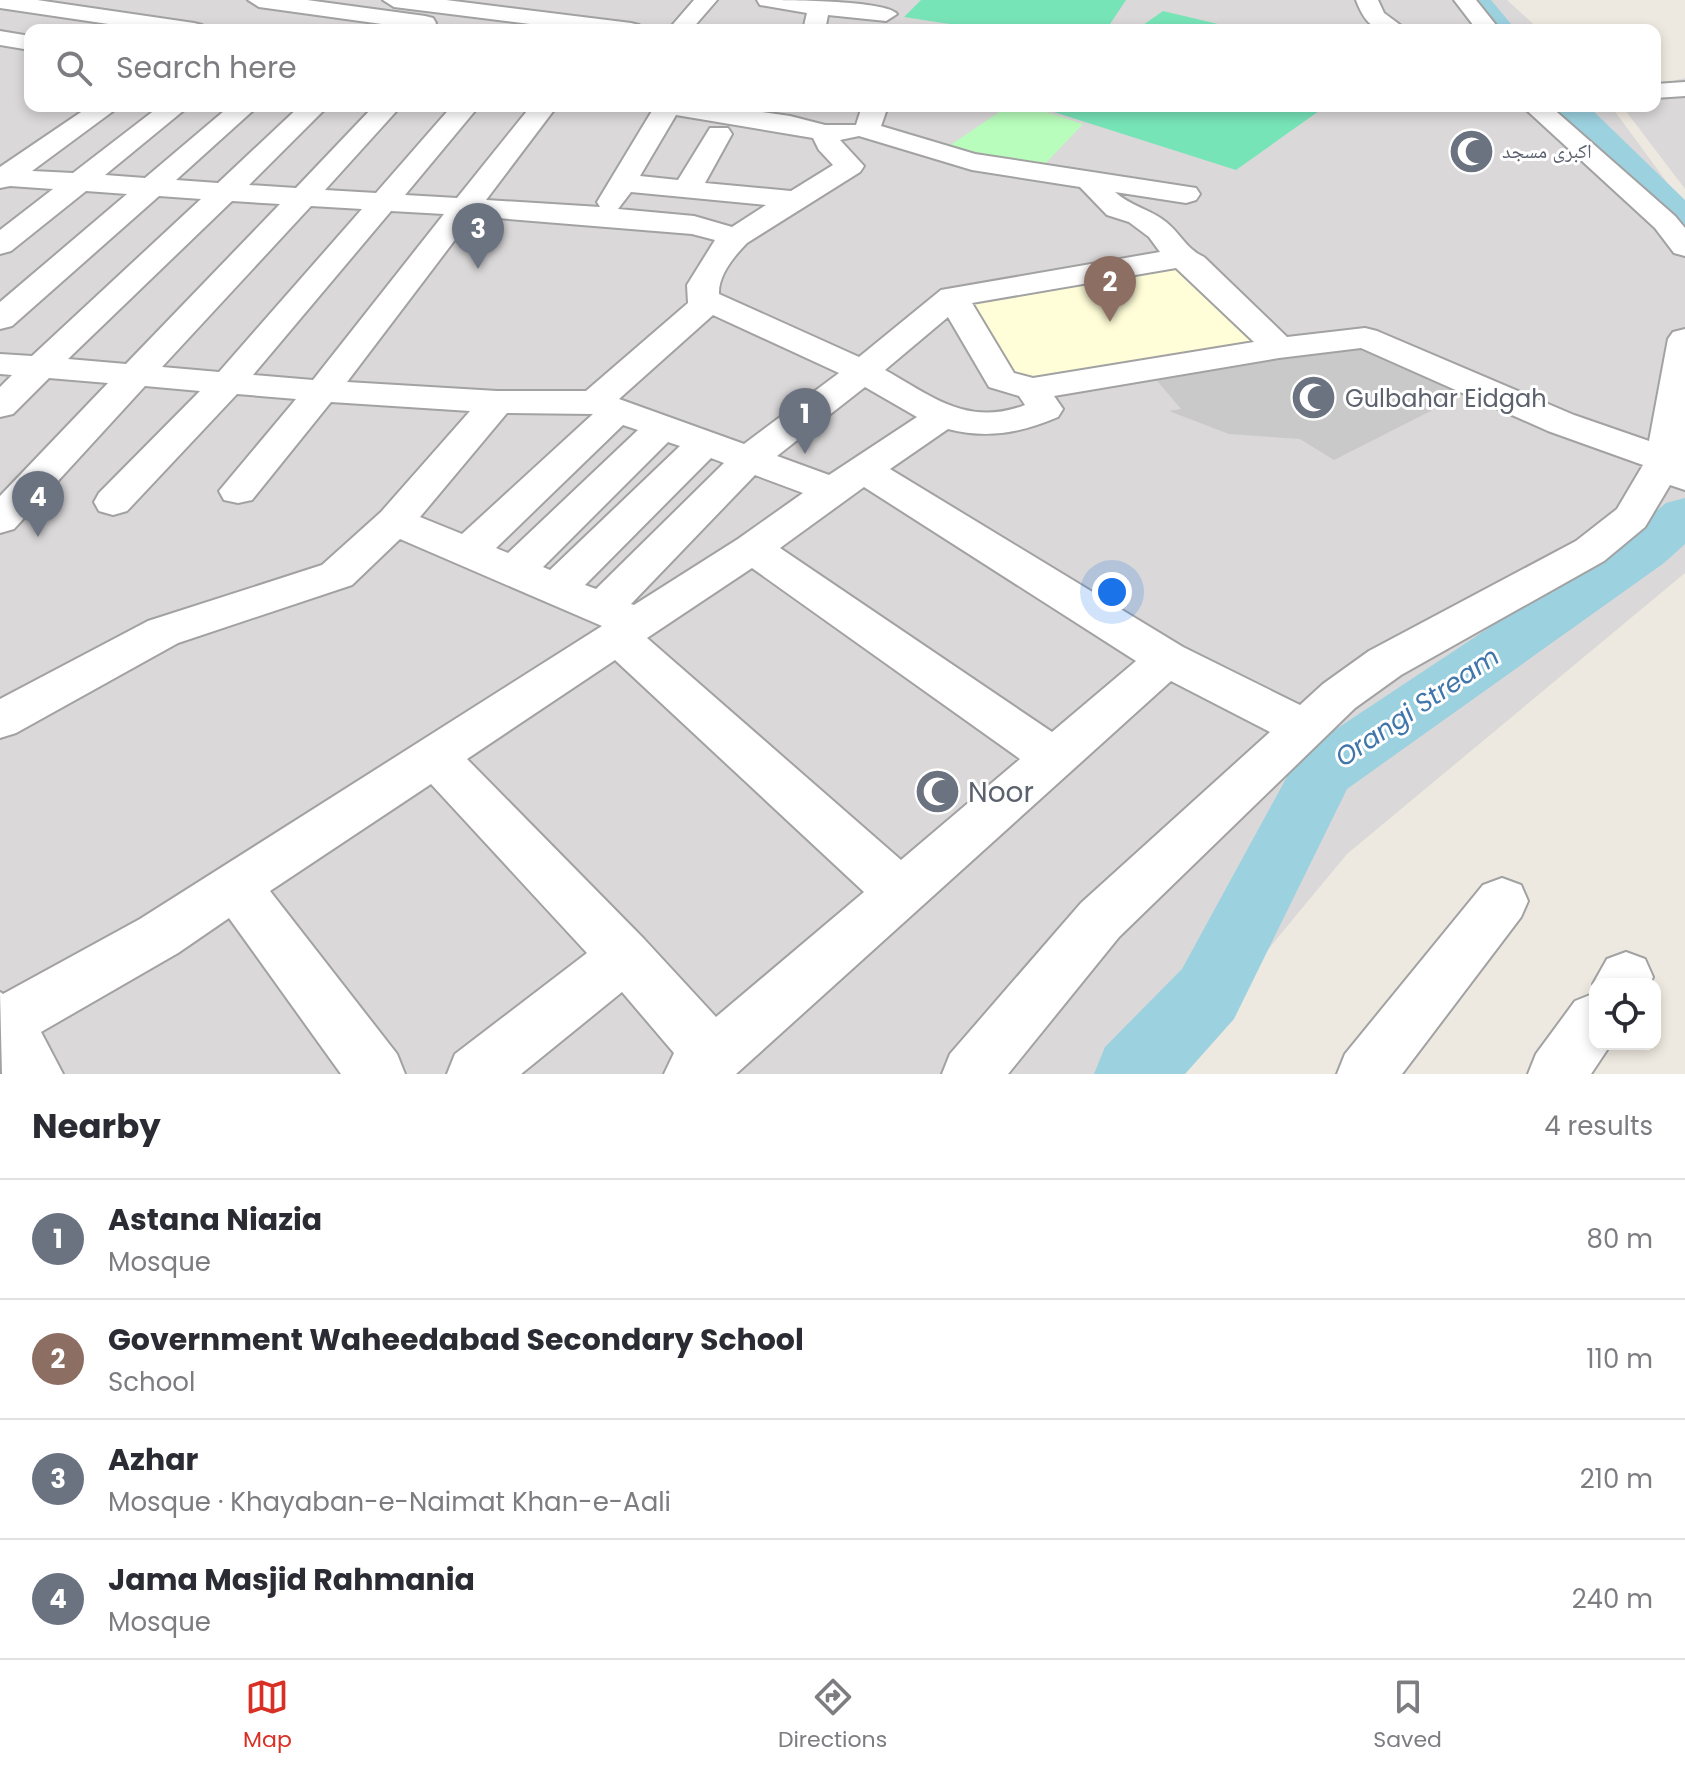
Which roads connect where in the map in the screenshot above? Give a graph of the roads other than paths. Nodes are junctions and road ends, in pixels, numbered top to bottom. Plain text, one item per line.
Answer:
1 (110, 0) edge
2 (259, 0) edge
3 (394, 0) edge
4 (706, 0) edge
5 (768, 0) edge
6 (1367, 0) edge
7 (1465, 0) edge
8 (11, 4) edge
9 (303, 6) junction
10 (82, 13) junction
11 (887, 15) edge
12 (817, 19) edge
13 (60, 24) edge
14 (154, 24) edge
15 (273, 24) edge
16 (430, 24) edge
17 (584, 24) edge
18 (684, 24) edge
19 (1386, 24) edge
20 (1484, 24) edge
21 (1685, 89) edge
22 (1661, 91) edge
23 (98, 112) edge
24 (168, 112) edge
25 (238, 112) edge
26 (309, 112) edge
27 (382, 112) edge
28 (461, 112) edge
29 (539, 112) edge
30 (665, 112) edge
31 (725, 112) edge
32 (1542, 112) edge
33 (871, 118) edge
34 (809, 121) edge
35 (719, 134) dead end
36 (1, 178) edge
37 (1089, 181) junction
38 (78, 182) junction
39 (622, 183) junction
40 (152, 188) junction
41 (687, 189) junction
42 (226, 193) junction
43 (1186, 194) dead end
44 (299, 199) junction
45 (798, 200) junction
46 (381, 203) junction
47 (466, 207) junction
48 (602, 216) junction
49 (736, 237) junction
50 (0, 245) edge
51 (1685, 247) edge
52 (1180, 258) junction
53 (952, 297) junction
54 (704, 299) junction
55 (0, 319) edge
56 (1685, 339) edge
57 (1279, 348) junction
58 (0, 364) edge
59 (41, 367) junction
60 (863, 371) junction
61 (134, 376) junction
62 (228, 383) junction
63 (1032, 389) junction
64 (322, 391) junction
65 (497, 402) junction
66 (0, 406) edge
67 (607, 406) junction
68 (945, 415) junction
69 (662, 427) junction
70 (705, 443) junction
71 (749, 459) junction
72 (1675, 469) edge
73 (848, 480) junction
74 (238, 491) dead end
75 (113, 502) dead end
76 (395, 521) junction
77 (4, 529) edge
78 (752, 549) junction
79 (468, 551) junction
80 (515, 570) junction
81 (557, 588) junction
82 (620, 623) junction
83 (1167, 659) junction
84 (0, 720) edge
85 (1304, 728) junction
86 (435, 757) junction
87 (1055, 758) junction
88 (236, 886) junction
89 (901, 893) junction
90 (1502, 901) dead end
91 (625, 956) junction
92 (1, 1022) edge
93 (1589, 1029) edge
94 (703, 1065) edge
95 (34, 1074) edge
96 (376, 1074) edge
97 (476, 1074) edge
98 (971, 1074) edge
99 (1366, 1074) edge
100 (1557, 1074) edge

1 - 10 street
2 - 9 street
3 - 17 street
4 - 18 street
5 - 12 street
6 - 19 street
7 - 20 street
8 - 10 street
9 - 15 street
9 - 16 street
10 - 13 street
10 - 14 street
11 - 12 street
21 - 22 street
23 - 36 street
24 - 38 street
25 - 40 street
26 - 42 street
27 - 44 street
28 - 46 street
29 - 47 street
30 - 39 street
31 - 34 street
32 - 51 street
33 - 34 street
33 - 37 street
34 - 45 street
35 - 41 street
36 - 38 street
37 - 43 street
37 - 52 street
38 - 40 street
38 - 50 street
39 - 41 street
39 - 48 street
40 - 42 street
40 - 55 street
41 - 45 street
42 - 44 street
42 - 59 street
44 - 46 street
44 - 61 street
45 - 49 street
46 - 47 street
46 - 62 street
47 - 48 street
47 - 64 street
48 - 49 street
49 - 54 street
52 - 53 street
52 - 57 street
53 - 60 street
53 - 63 street
54 - 60 street
54 - 67 street
56 - 72 street
57 - 63 street
57 - 72 street
58 - 59 street
59 - 61 street
59 - 66 street
60 - 68 street
60 - 71 street
61 - 62 street
61 - 77 street
62 - 64 street
62 - 75 street
63 - 68 street
64 - 65 street
64 - 74 street
65 - 67 street
65 - 76 street
67 - 69 street
67 - 79 street
68 - 73 street
69 - 70 street
69 - 80 street
70 - 71 street
70 - 81 street
71 - 73 street
71 - 82 street
72 - 85 street
73 - 78 street
73 - 83 street
76 - 79 street
76 - 84 street
78 - 82 street
78 - 87 street
79 - 80 street
80 - 81 street
81 - 82 street
82 - 86 street
82 - 89 street
83 - 85 street
83 - 87 street
85 - 98 street
86 - 88 street
86 - 91 street
87 - 89 street
88 - 92 street
88 - 96 street
89 - 94 street
90 - 99 street
91 - 94 street
91 - 97 street
92 - 95 street
93 - 100 street

